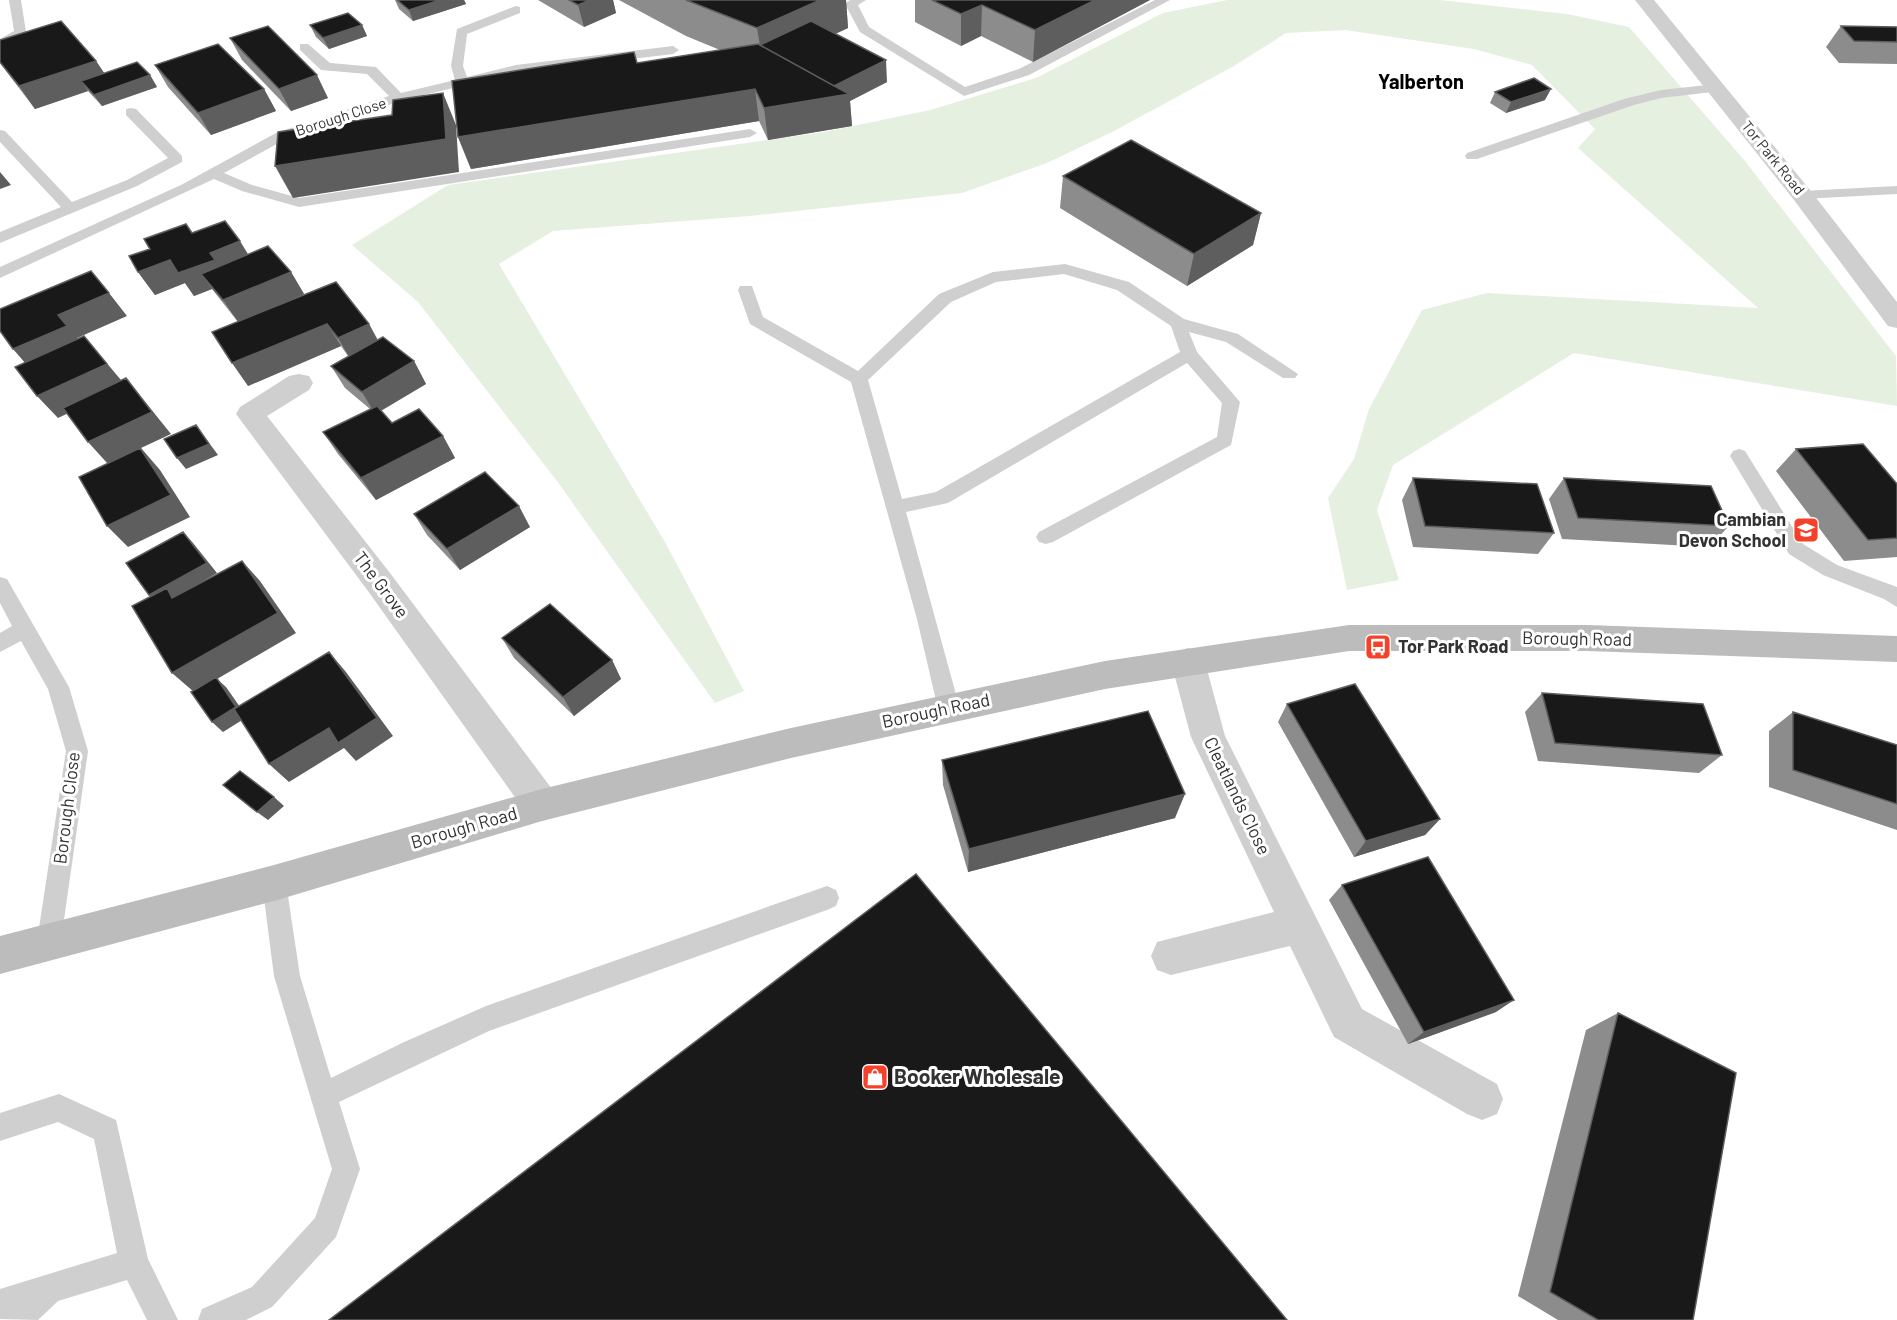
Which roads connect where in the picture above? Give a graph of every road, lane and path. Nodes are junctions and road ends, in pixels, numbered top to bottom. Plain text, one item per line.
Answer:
1 (1164, 0) edge
2 (1644, 0) edge
3 (852, 1) edge
4 (15, 7) edge
5 (516, 10) dead end
6 (0, 17) edge
7 (0, 44) edge
8 (304, 47) dead end
9 (673, 50) dead end
10 (462, 82) junction
11 (1716, 88) junction
12 (400, 97) junction
13 (131, 112) dead end
14 (403, 117) edge
15 (750, 133) dead end
16 (0, 134) edge
17 (1472, 156) dead end
18 (213, 173) junction
19 (1897, 190) edge
20 (1802, 195) junction
21 (70, 208) junction
22 (0, 238) edge
23 (0, 273) edge
24 (746, 291) dead end
25 (1897, 320) edge
26 (1178, 322) junction
27 (1189, 354) junction
28 (1289, 374) dead end
29 (859, 379) junction
30 (299, 383) dead end
31 (1739, 456) dead end
32 (895, 507) junction
33 (1046, 537) dead end
34 (0, 585) edge
35 (1897, 599) edge
36 (24, 629) junction
37 (0, 643) edge
38 (1897, 649) edge
39 (1188, 662) junction
40 (949, 709) junction
41 (542, 805) junction
42 (274, 883) junction
43 (827, 898) dead end
44 (1300, 925) junction
45 (49, 941) junction
46 (0, 955) edge
47 (1170, 956) dead end
48 (325, 1095) junction
49 (1482, 1099) dead end
50 (0, 1127) edge
51 (134, 1263) junction
52 (51, 1286) junction
53 (0, 1304) edge
54 (16, 1320) edge
55 (163, 1320) edge
56 (213, 1320) edge

1 - 3 lane
2 - 11 street, Tor Park Road
4 - 6 lane
4 - 7 lane
5 - 10 lane
8 - 12 lane
9 - 10 lane, Borough Close
10 - 12 lane, Borough Close
11 - 17 lane
11 - 20 street, Tor Park Road
12 - 14 lane
12 - 18 lane, Borough Close
13 - 21 lane
15 - 18 lane
16 - 21 lane
18 - 23 lane, Borough Close
19 - 20 lane
20 - 25 street, Tor Park Road
21 - 22 lane
24 - 29 lane
26 - 27 lane
26 - 28 lane
26 - 29 lane
27 - 32 lane
27 - 33 lane
29 - 32 lane
30 - 41 street, The Grove
31 - 35 lane
32 - 40 lane
34 - 36 lane, Borough Close
36 - 37 lane
36 - 45 lane, Borough Close
38 - 39 main road, Borough Road
39 - 40 main road, Borough Road
39 - 44 street, Cleatlands Close
40 - 41 main road, Borough Road
41 - 42 main road, Borough Road
42 - 45 main road, Borough Road
42 - 48 lane
43 - 48 lane
44 - 47 street
44 - 49 street, Cleatlands Close
45 - 46 main road, Borough Road
48 - 56 lane
50 - 51 lane
51 - 52 lane
51 - 55 lane
52 - 53 lane
52 - 54 lane

